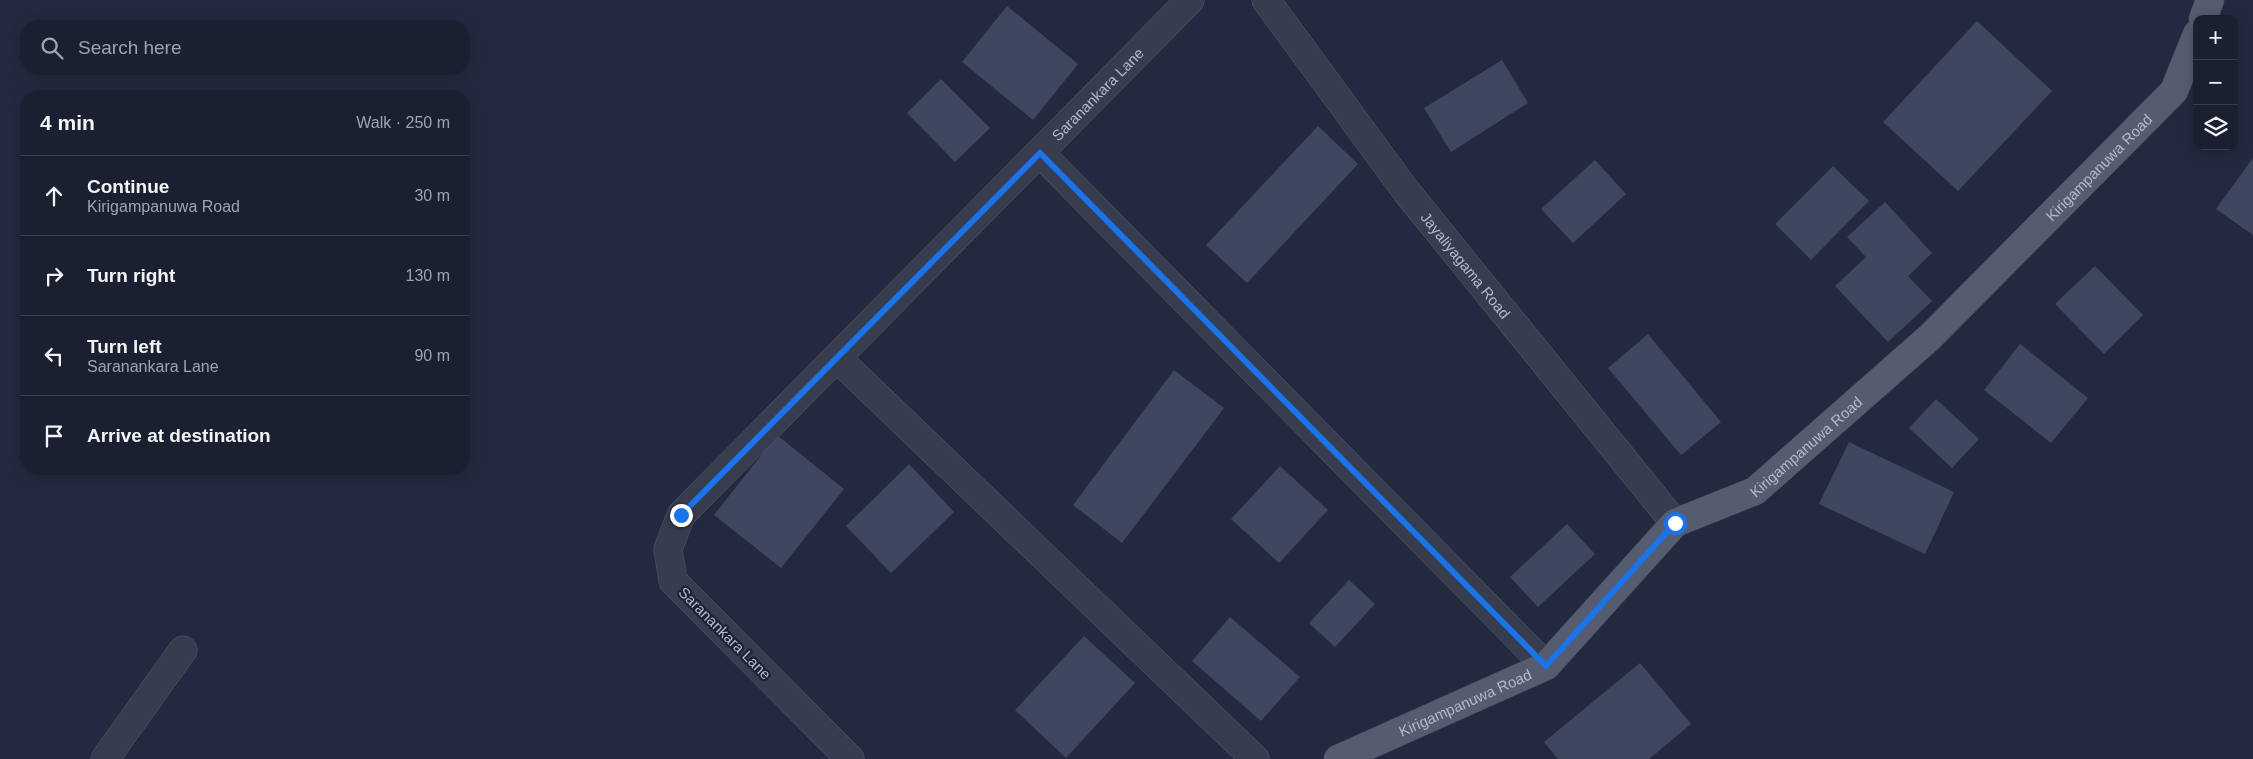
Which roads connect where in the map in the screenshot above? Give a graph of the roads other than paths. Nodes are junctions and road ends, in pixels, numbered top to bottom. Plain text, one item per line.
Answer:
1 (1190, 0) edge
2 (1266, 0) edge
3 (2210, 0) edge
4 (2204, 15) edge
5 (2193, 44) edge
6 (1040, 153) junction
7 (836, 358) junction
8 (1675, 523) junction
9 (183, 650) dead end
10 (1546, 666) junction
11 (105, 759) edge
12 (850, 759) edge
13 (1255, 759) edge
14 (1338, 759) edge

1 - 6 street, Saranankara Lane
2 - 8 street, Jayaliyagama Road
3 - 4 main road
5 - 8 main road, Kirigampanuwa Road
6 - 7 street, Saranankara Lane
6 - 10 street
7 - 12 street, Saranankara Lane
7 - 13 street
8 - 10 main road, Kirigampanuwa Road
9 - 11 street
10 - 14 main road, Kirigampanuwa Road

